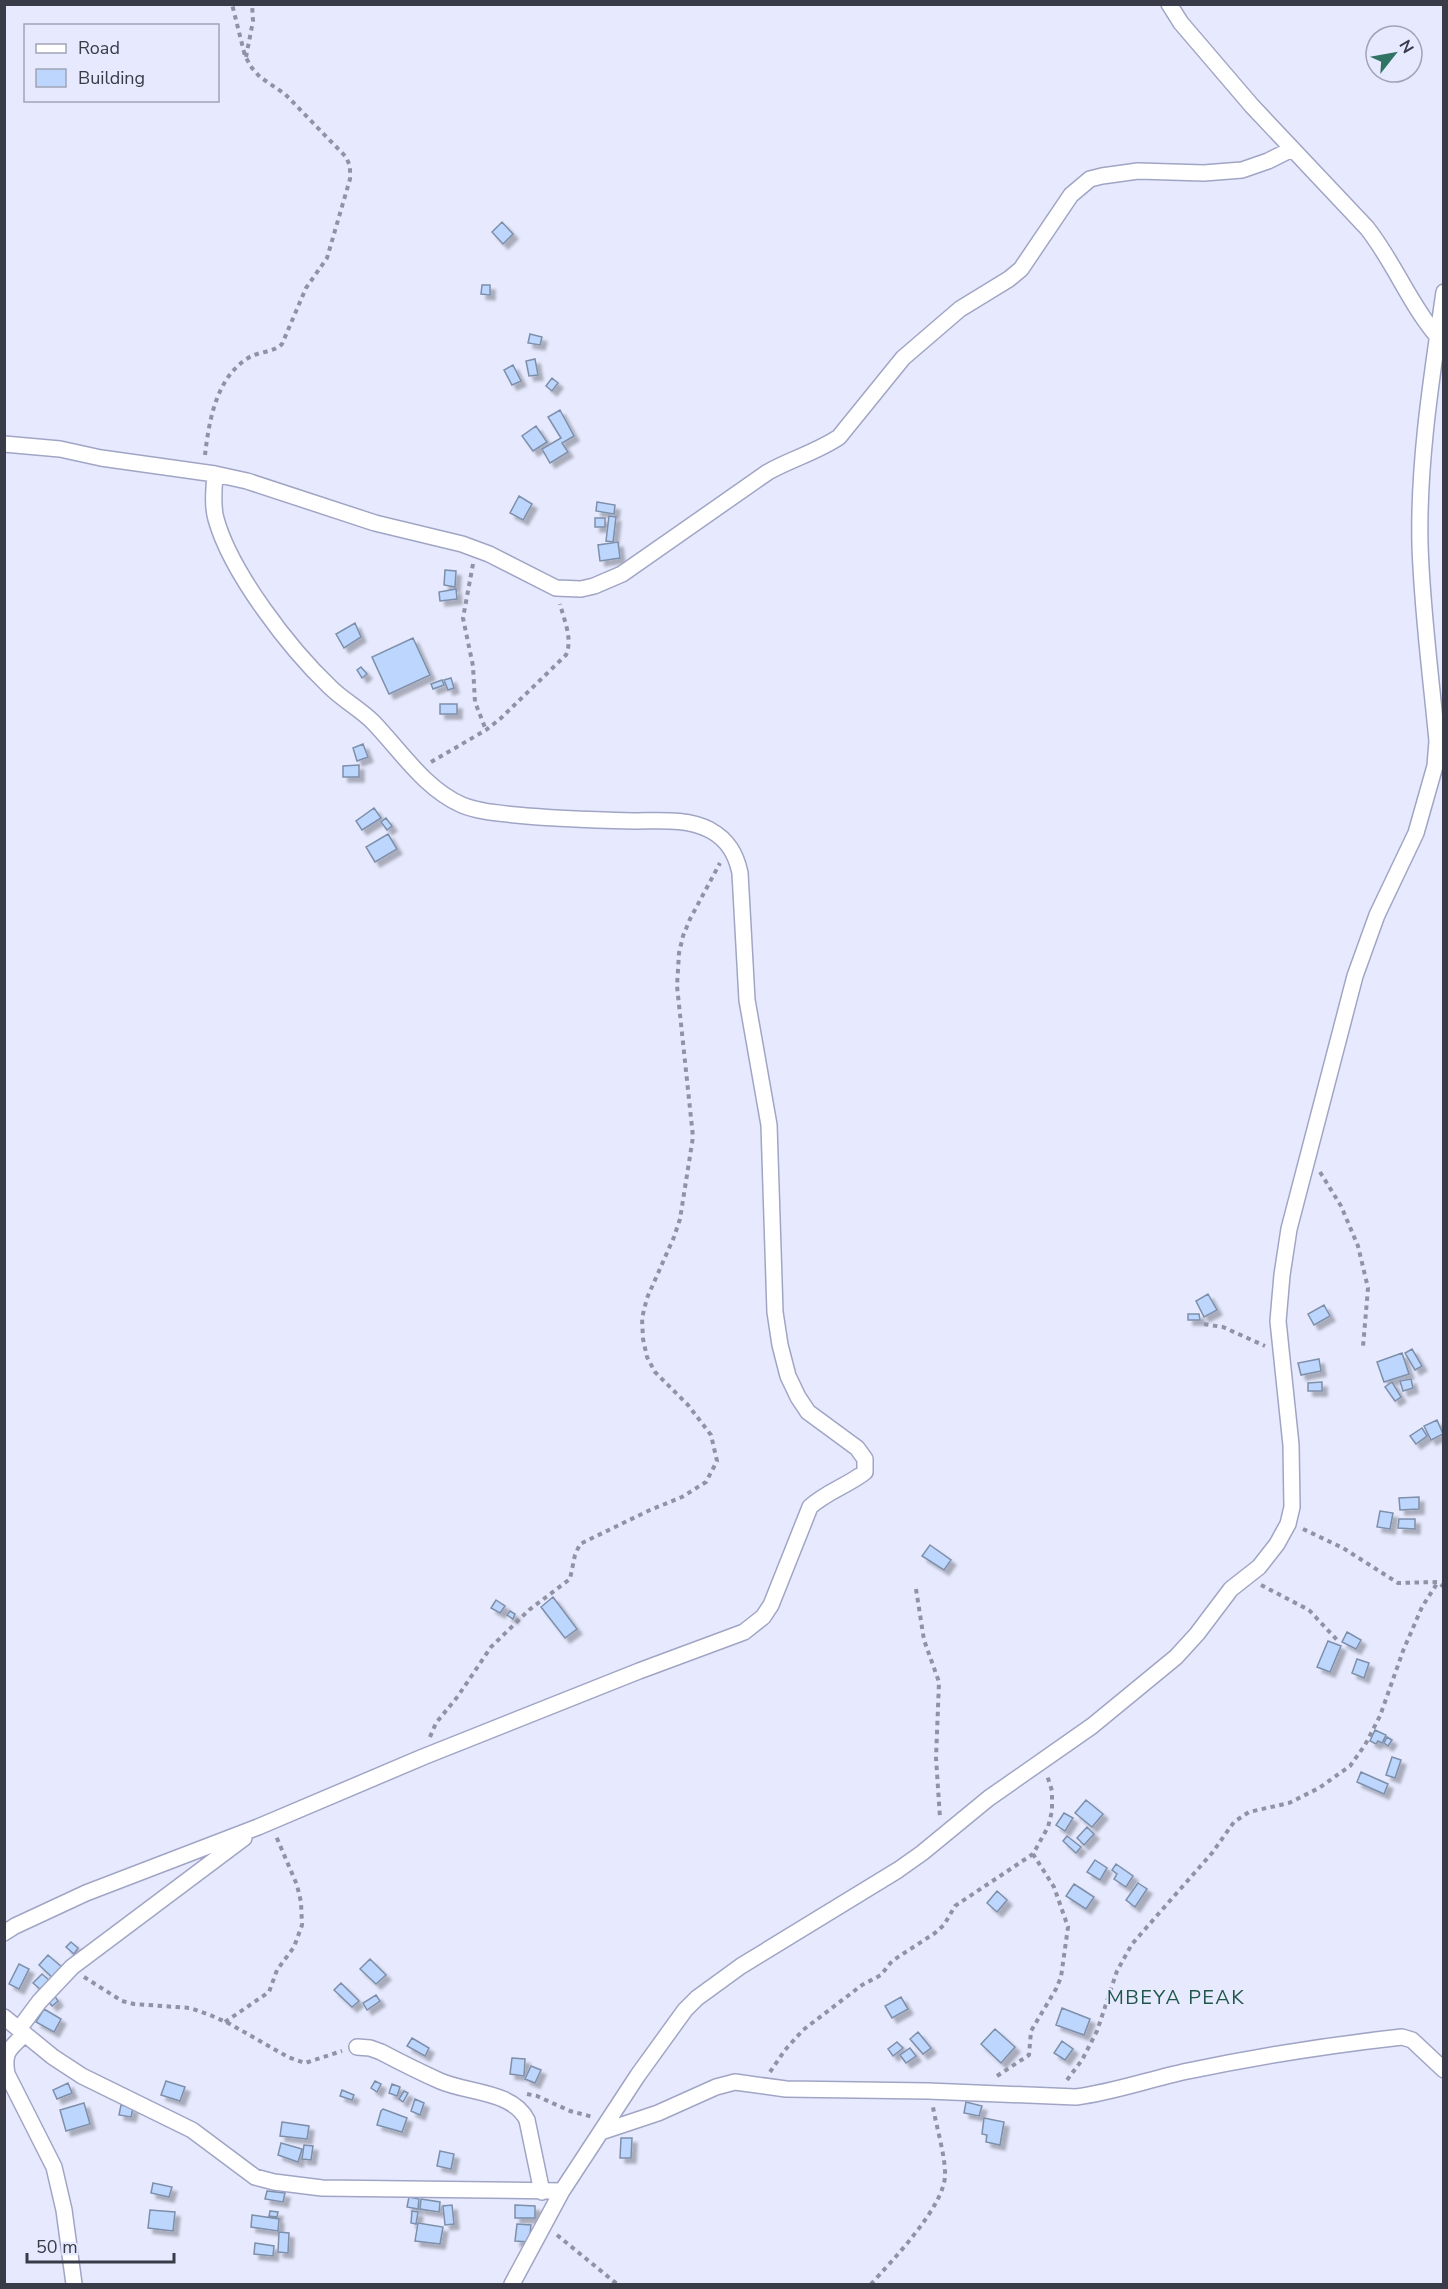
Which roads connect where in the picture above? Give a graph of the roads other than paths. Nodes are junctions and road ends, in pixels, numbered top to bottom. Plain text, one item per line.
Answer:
1 (1170, 4) edge
2 (1292, 149) junction
3 (1443, 291) edge
4 (1437, 336) junction
5 (4, 444) edge
6 (209, 473) junction
7 (264, 1824) junction
8 (4, 1933) edge
9 (4, 2017) edge
10 (22, 2032) junction
11 (357, 2047) road end
12 (1443, 2070) edge
13 (604, 2126) junction
14 (562, 2191) junction
15 (542, 2192) junction
16 (74, 2284) edge
17 (512, 2284) edge

1 - 2 street
2 - 4 street
2 - 6 street
3 - 4 street
4 - 13 street
5 - 6 street
6 - 7 street
7 - 8 street
7 - 10 street
9 - 10 street
10 - 15 street
10 - 16 street
11 - 15 street
12 - 13 street
13 - 14 street
14 - 15 street
14 - 17 street

